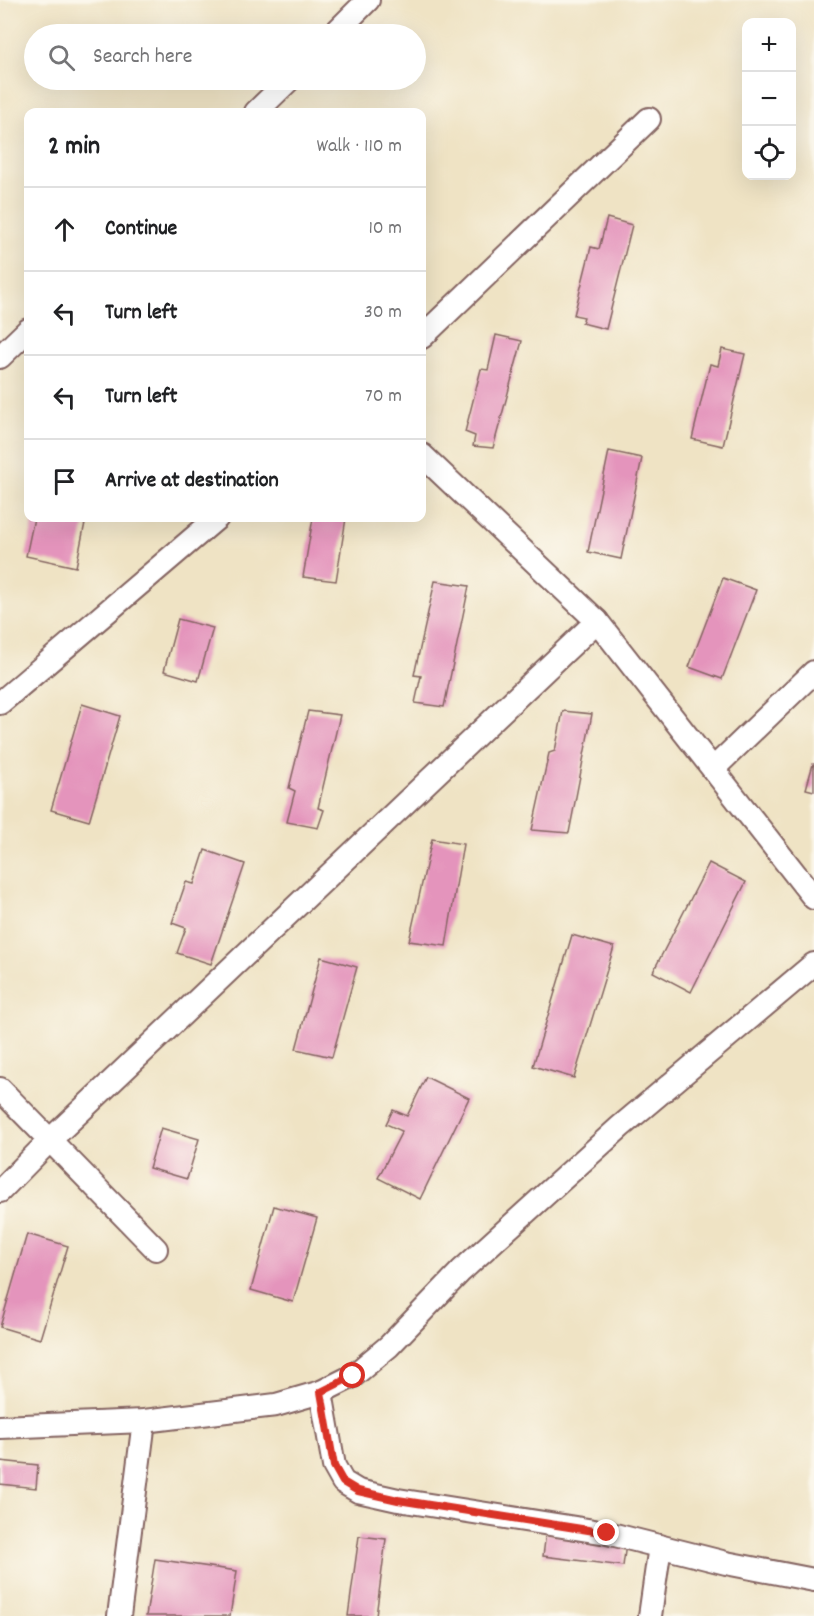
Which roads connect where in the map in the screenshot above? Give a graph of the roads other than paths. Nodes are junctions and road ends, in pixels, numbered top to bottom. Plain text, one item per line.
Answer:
1 (368, 0) edge
2 (344, 24) edge
3 (279, 90) edge
4 (260, 108) edge
5 (649, 119) dead end
6 (426, 333) edge
7 (24, 334) edge
8 (0, 357) edge
9 (426, 459) edge
10 (212, 522) edge
11 (597, 621) junction
12 (814, 672) edge
13 (0, 703) edge
14 (713, 769) junction
15 (814, 898) edge
16 (814, 964) edge
17 (0, 1089) edge
18 (50, 1140) junction
19 (0, 1191) edge
20 (156, 1249) dead end
21 (321, 1392) junction
22 (144, 1421) junction
23 (0, 1427) edge
24 (660, 1546) junction
25 (814, 1580) edge
26 (119, 1616) edge
27 (650, 1616) edge

1 - 2 street
3 - 4 street
5 - 6 street
7 - 8 street
9 - 11 street
10 - 13 street
11 - 14 street
11 - 18 street
12 - 14 street
14 - 15 street
16 - 21 street
17 - 18 street
18 - 19 street
18 - 20 street
21 - 22 street
21 - 24 street
22 - 23 street
22 - 26 street
24 - 25 street
24 - 27 street

